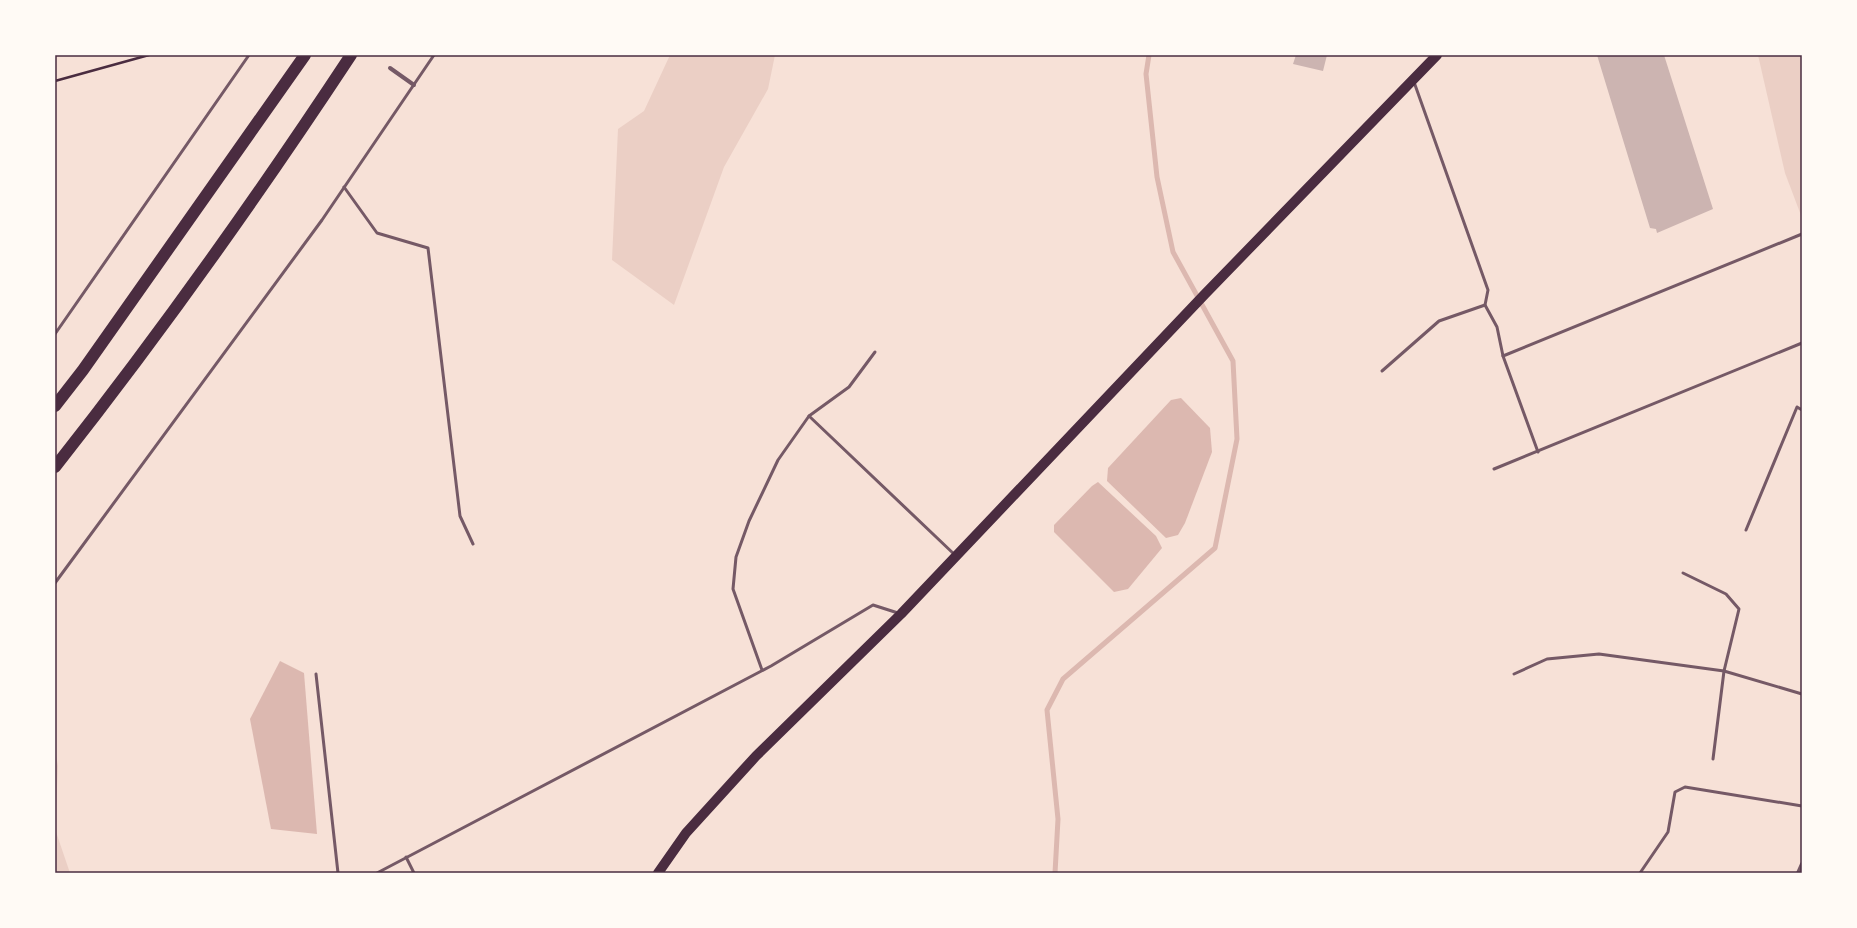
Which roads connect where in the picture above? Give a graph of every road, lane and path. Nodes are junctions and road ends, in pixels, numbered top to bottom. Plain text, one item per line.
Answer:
1 (149, 55) edge
2 (249, 55) edge
3 (305, 55) edge
4 (351, 55) edge
5 (434, 55) edge
6 (1437, 55) edge
7 (390, 68) dead end
8 (1413, 80) junction
9 (55, 81) edge
10 (414, 85) junction
11 (344, 187) junction
12 (1802, 234) edge
13 (1485, 305) junction
14 (55, 334) edge
15 (1802, 343) edge
16 (875, 352) dead end
17 (1503, 356) junction
18 (1382, 371) dead end
19 (55, 406) edge
20 (1802, 410) edge
21 (809, 416) junction
22 (1538, 452) junction
23 (55, 467) edge
24 (1494, 469) dead end
25 (1746, 530) dead end
26 (473, 544) dead end
27 (956, 556) junction
28 (1683, 573) dead end
29 (55, 583) edge
30 (901, 614) junction
31 (762, 670) junction
32 (1724, 671) junction
33 (316, 674) dead end
34 (1514, 674) dead end
35 (1802, 694) edge
36 (1713, 759) dead end
37 (1802, 806) edge
38 (406, 857) junction
39 (1802, 864) edge
40 (338, 873) edge
41 (377, 873) edge
42 (414, 873) edge
43 (658, 873) edge
44 (1640, 873) edge
45 (1798, 873) edge

1 - 9 path
2 - 14 lane
3 - 19 highway
4 - 23 highway
5 - 10 lane
6 - 8 main road
7 - 10 street
8 - 13 lane
8 - 27 main road
10 - 11 lane
11 - 26 lane
11 - 29 lane
12 - 17 lane
13 - 17 lane
13 - 18 lane
15 - 22 lane
16 - 21 lane
17 - 22 lane
20 - 25 lane
21 - 27 lane
21 - 31 lane
22 - 24 lane
27 - 30 main road
28 - 32 lane
30 - 31 lane
30 - 43 main road
31 - 38 lane
32 - 34 lane
32 - 35 lane
32 - 36 lane
33 - 40 lane
37 - 44 lane
38 - 41 lane
38 - 42 lane
39 - 45 street

